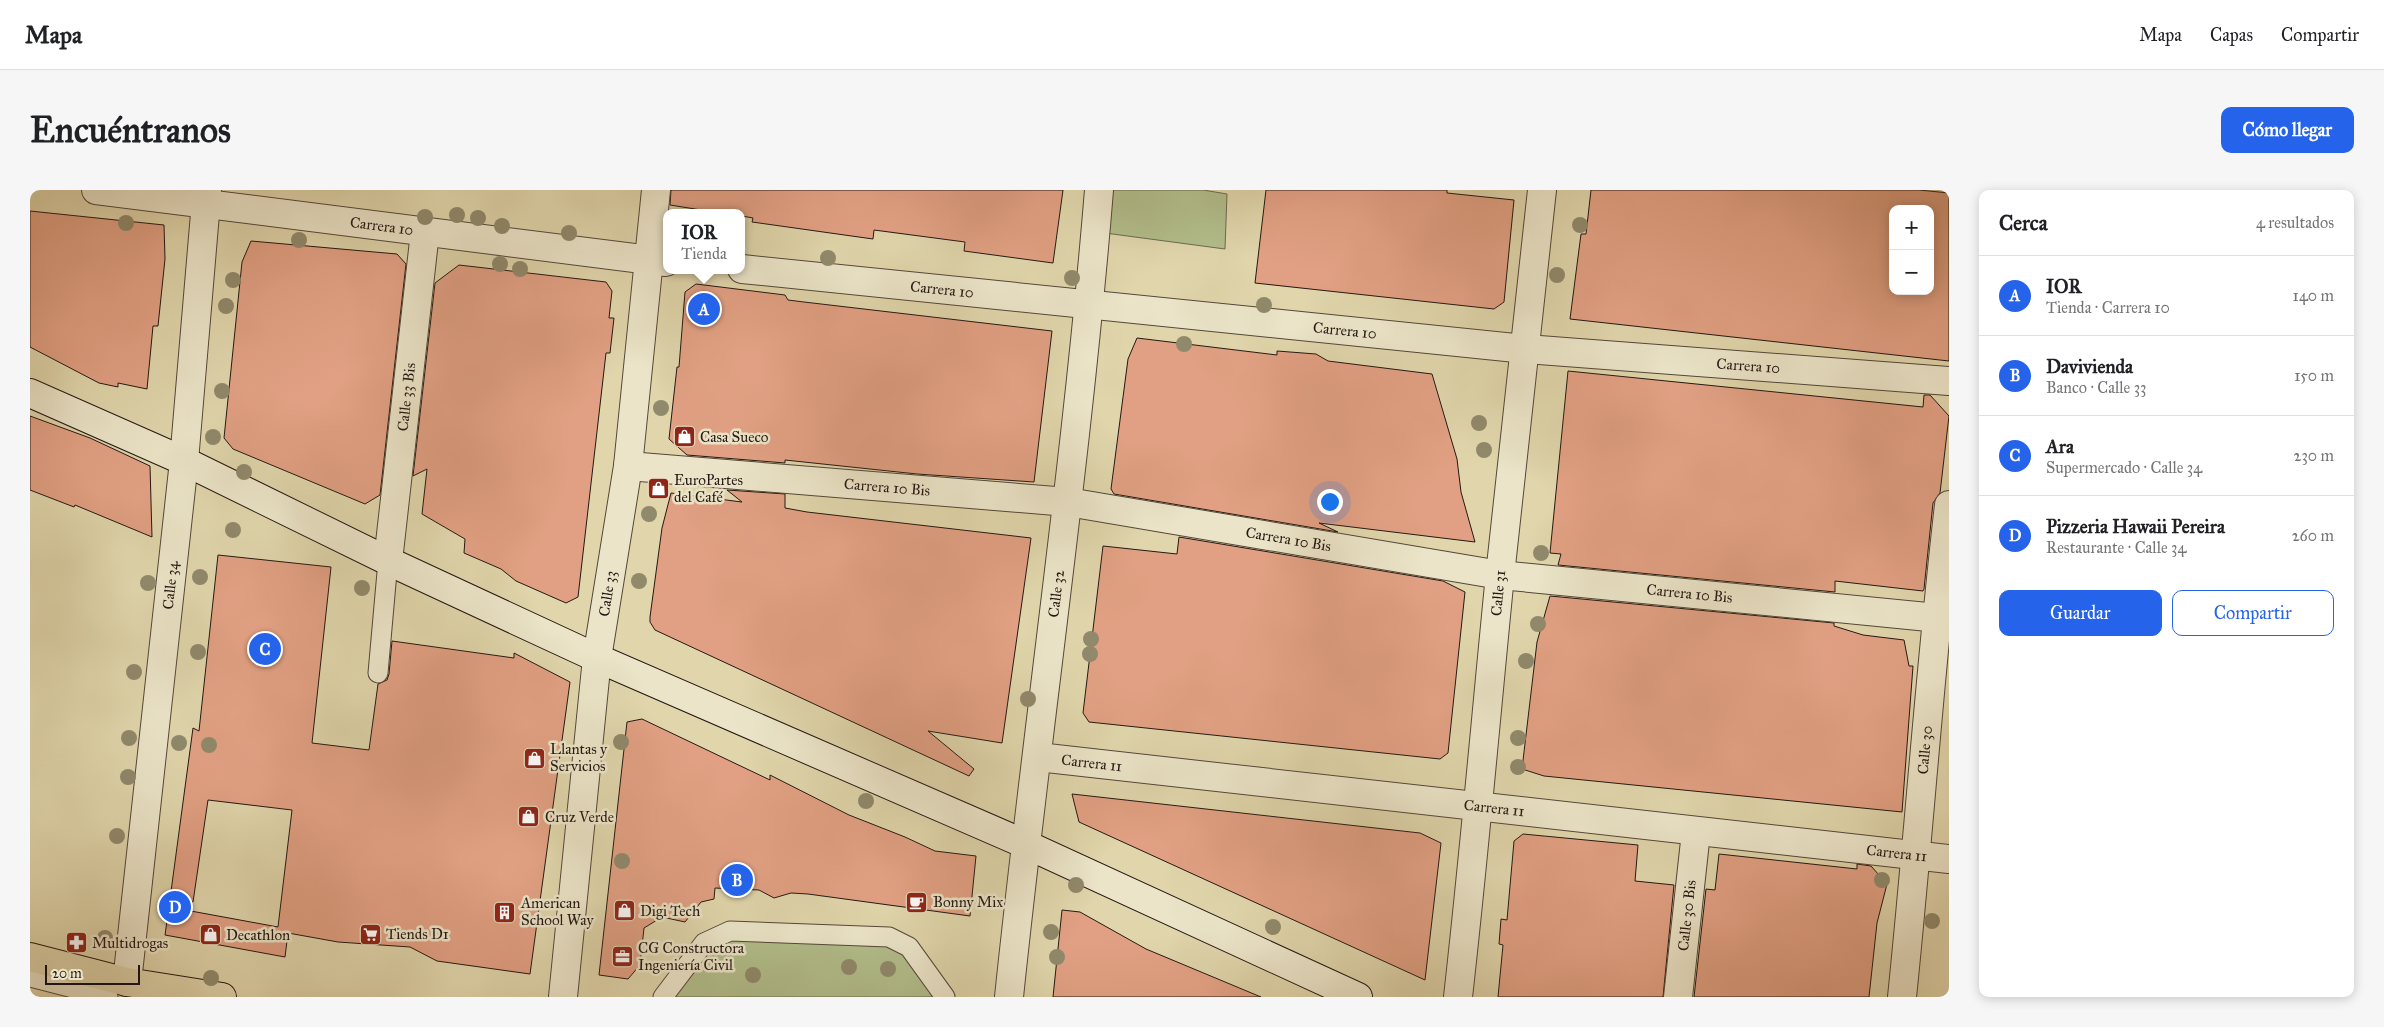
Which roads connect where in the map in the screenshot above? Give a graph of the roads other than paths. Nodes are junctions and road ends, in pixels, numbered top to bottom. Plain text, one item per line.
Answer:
1 (96, 190) edge
2 (656, 190) edge
3 (1099, 190) edge
4 (1542, 190) edge
5 (206, 197) edge
6 (425, 232) junction
7 (658, 261) edge
8 (745, 269) edge
9 (1090, 305) junction
10 (1526, 349) junction
11 (1949, 381) edge
12 (30, 394) edge
13 (184, 461) junction
14 (628, 466) junction
15 (1068, 502) junction
16 (1949, 505) edge
17 (388, 562) junction
18 (1500, 575) junction
19 (1942, 618) edge
20 (597, 658) junction
21 (378, 673) dead end
22 (1038, 757) junction
23 (1479, 806) junction
24 (1696, 832) junction
25 (1025, 844) junction
26 (1917, 855) junction
27 (1949, 859) edge
28 (30, 956) edge
29 (30, 977) edge
30 (118, 989) edge
31 (222, 997) edge
32 (563, 997) edge
33 (663, 997) edge
34 (945, 997) edge
35 (1009, 997) edge
36 (1358, 997) edge
37 (1458, 997) edge
38 (1678, 997) edge
39 (1902, 997) edge

1 - 5 street, Carrera 10
2 - 7 street, Calle 33
3 - 9 street, Calle 32
4 - 10 street, Calle 31
5 - 6 street, Carrera 10
5 - 13 street, Calle 34
6 - 7 street, Carrera 10
6 - 17 street, Calle 33 Bis
7 - 14 street, Calle 33
8 - 9 street, Carrera 10
9 - 10 street, Carrera 10
9 - 15 street, Calle 32
10 - 11 street, Carrera 10
10 - 18 street, Calle 31
12 - 13 street
13 - 17 street
13 - 30 street, Calle 34
14 - 15 street, Carrera 10 Bis
14 - 20 street, Calle 33
15 - 18 street, Carrera 10 Bis
15 - 22 street, Calle 32
16 - 19 street, Calle 30
17 - 20 street
17 - 21 lane
18 - 19 street, Carrera 10 Bis
18 - 23 street, Calle 31
19 - 26 street, Calle 30
20 - 25 street
20 - 32 street, Calle 33
22 - 23 street, Carrera 11
22 - 25 street, Calle 32
23 - 24 street, Carrera 11
23 - 37 street, Calle 31
24 - 26 street, Carrera 11
24 - 38 street, Calle 30 Bis
25 - 35 street, Calle 32
25 - 36 street
26 - 27 street, Carrera 11
26 - 39 street, Calle 30
28 - 30 main road
29 - 30 lane
30 - 31 main road
33 - 34 lane

